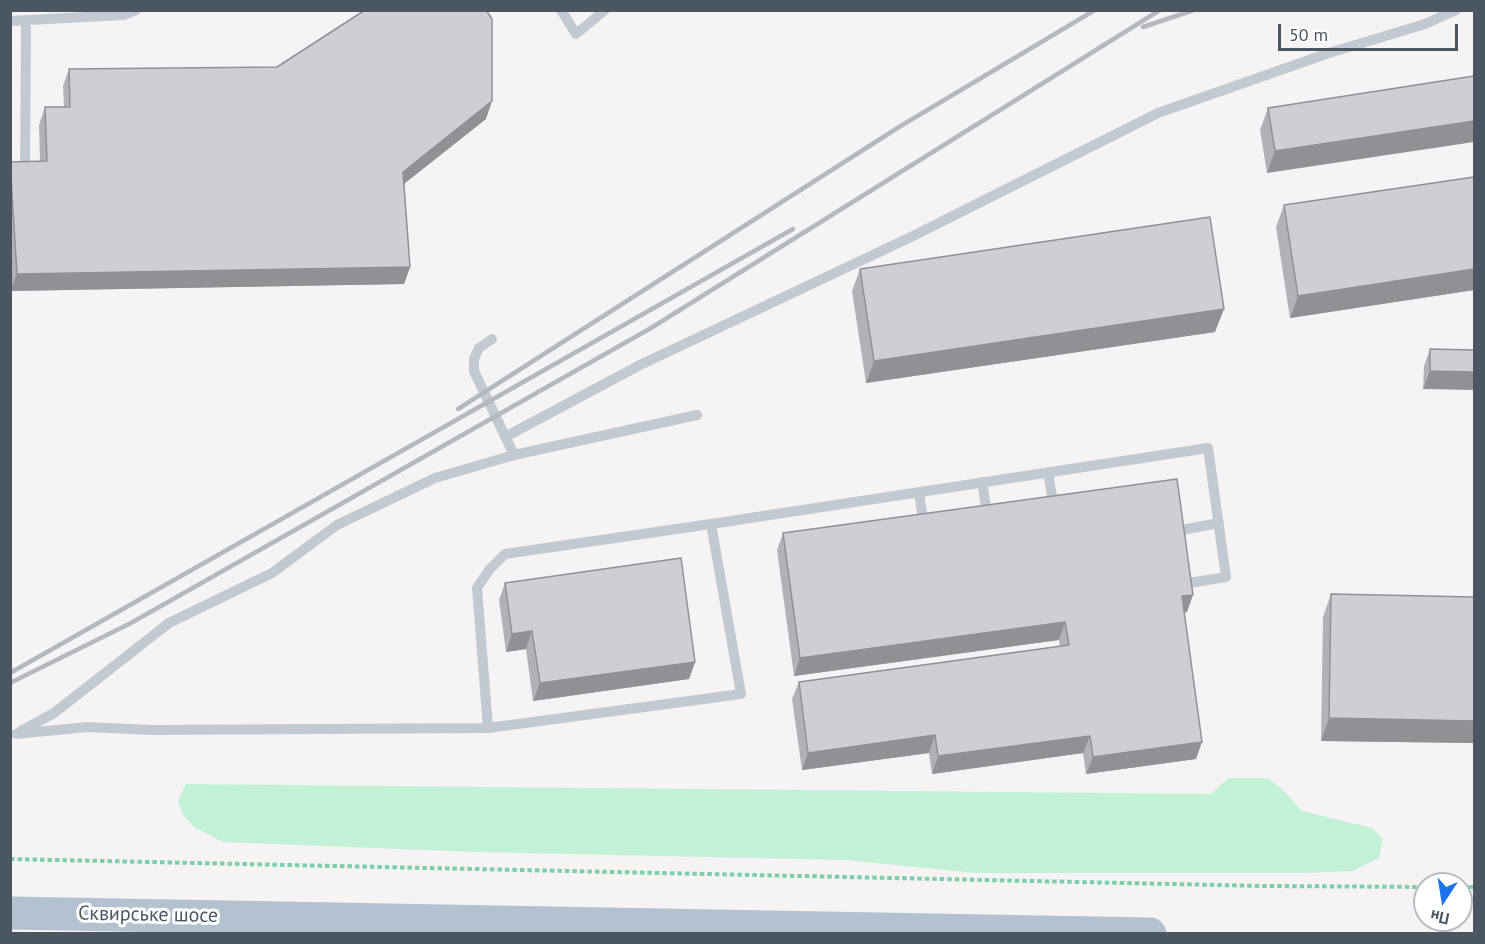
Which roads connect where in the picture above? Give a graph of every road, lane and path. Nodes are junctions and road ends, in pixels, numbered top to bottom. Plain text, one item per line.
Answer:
1 (136, 10) edge
2 (561, 10) edge
3 (605, 10) edge
4 (1456, 10) edge
5 (10, 21) edge
6 (26, 21) junction
7 (25, 175) edge
8 (492, 339) dead end
9 (697, 415) dead end
10 (506, 437) junction
11 (514, 455) junction
12 (1048, 472) junction
13 (982, 482) junction
14 (919, 492) junction
15 (1054, 512) edge
16 (989, 521) edge
17 (1219, 523) junction
18 (711, 524) junction
19 (925, 530) edge
20 (1176, 531) edge
21 (1183, 584) edge
22 (488, 728) junction
23 (13, 736) edge
24 (10, 859) edge
25 (1413, 887) edge
26 (10, 912) edge
27 (1150, 933) edge

1 - 6 lane
2 - 3 lane
4 - 10 lane
5 - 6 lane
6 - 7 lane
8 - 10 lane
9 - 11 lane
10 - 11 lane
11 - 23 lane
12 - 13 lane
12 - 15 lane
12 - 17 lane
13 - 14 lane
13 - 16 lane
14 - 18 lane
14 - 19 lane
17 - 20 lane
17 - 21 lane
18 - 22 lane
18 - 22 lane
22 - 23 lane
24 - 25 path
26 - 27 main road, Сквирське шосе

